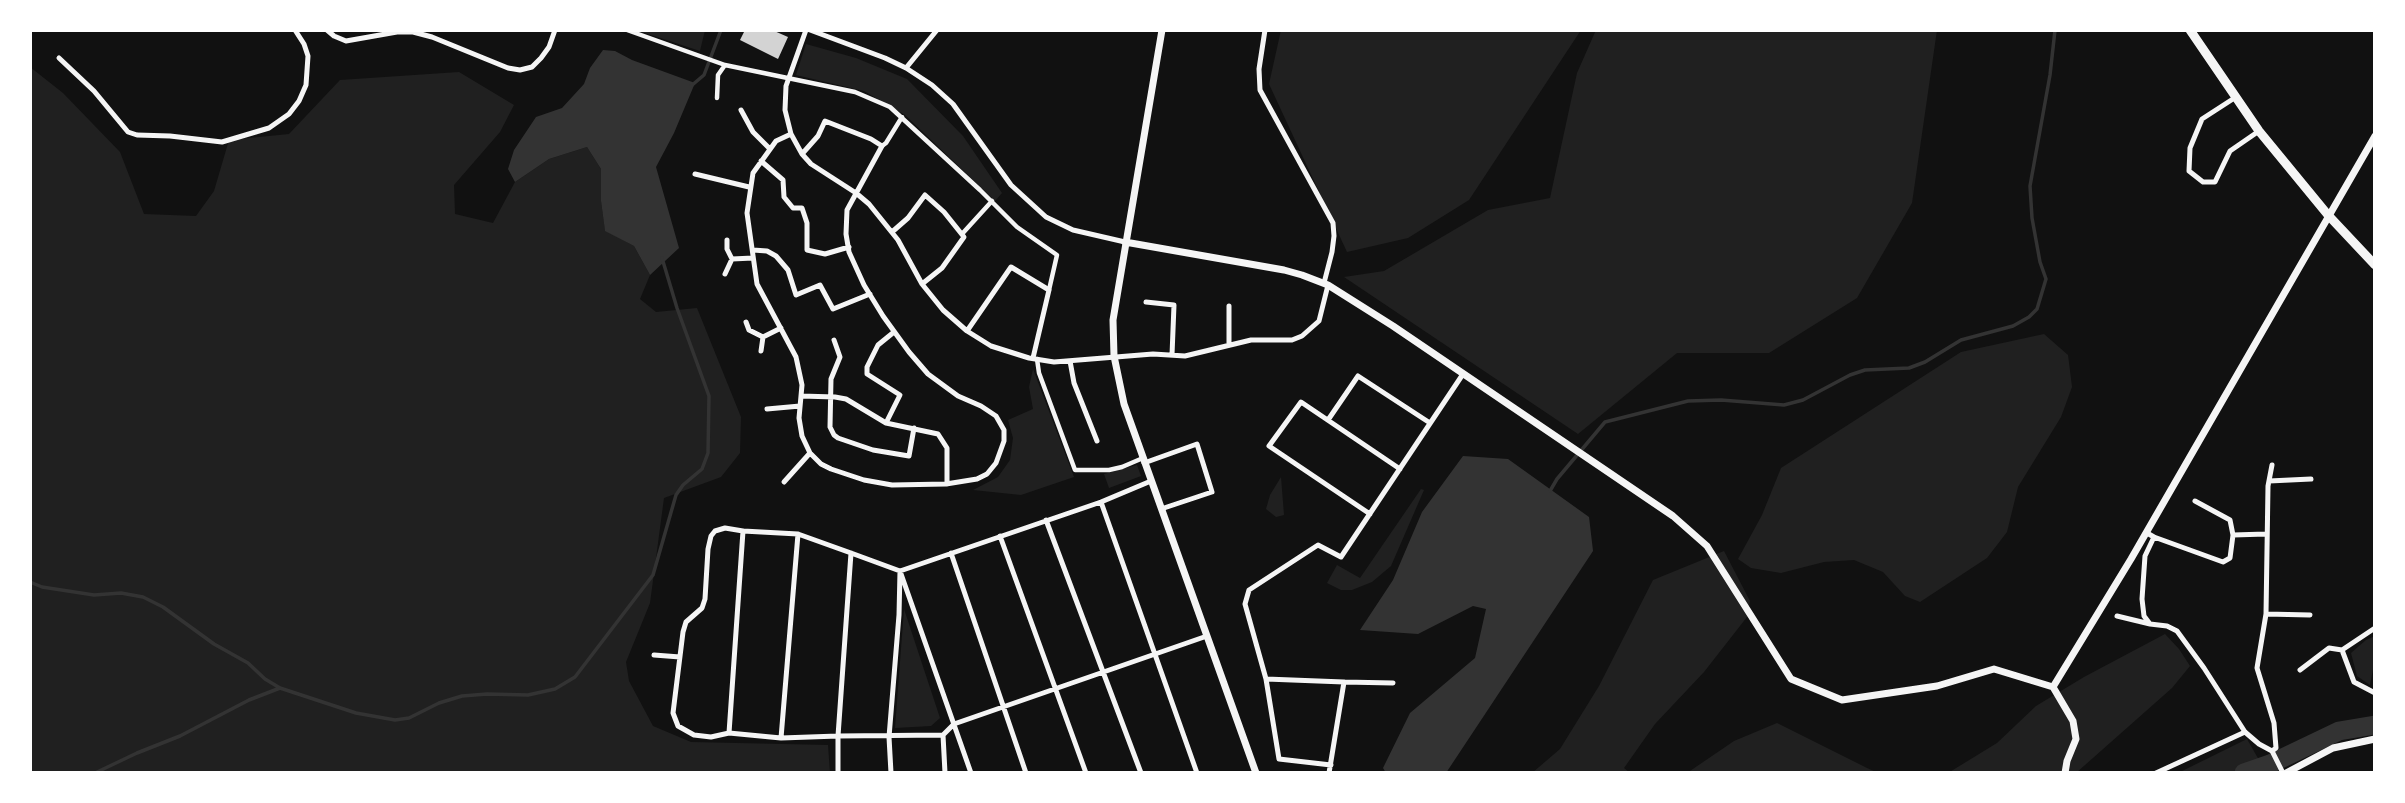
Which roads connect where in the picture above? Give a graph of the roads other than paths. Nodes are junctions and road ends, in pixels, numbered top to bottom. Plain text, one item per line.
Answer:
1 (295, 30) edge
2 (327, 30) edge
3 (364, 30) edge
4 (555, 30) edge
5 (627, 30) edge
6 (808, 30) edge
7 (937, 30) edge
8 (1161, 30) edge
9 (1265, 30) edge
10 (2190, 30) edge
11 (366, 38) junction
12 (59, 58) dead end
13 (725, 65) junction
14 (906, 68) junction
15 (789, 77) junction
16 (2236, 97) junction
17 (717, 98) dead end
18 (741, 110) dead end
19 (902, 117) junction
20 (2259, 131) junction
21 (790, 134) junction
22 (2375, 136) edge
23 (882, 146) junction
24 (770, 149) junction
25 (802, 154) junction
26 (761, 161) junction
27 (695, 174) dead end
28 (749, 187) junction
29 (856, 193) junction
30 (992, 201) junction
31 (2328, 215) junction
32 (892, 232) junction
33 (962, 234) junction
34 (727, 240) dead end
35 (1125, 243) junction
36 (849, 247) junction
37 (753, 250) junction
38 (753, 258) junction
39 (732, 259) junction
40 (2375, 265) edge
41 (724, 274) dead end
42 (922, 284) junction
43 (1326, 284) junction
44 (1049, 290) junction
45 (870, 294) junction
46 (1146, 302) dead end
47 (1228, 306) dead end
48 (746, 322) dead end
49 (781, 328) junction
50 (894, 331) junction
51 (967, 331) junction
52 (762, 337) junction
53 (834, 340) dead end
54 (1229, 345) junction
55 (761, 351) dead end
56 (1172, 355) junction
57 (1114, 356) junction
58 (1035, 359) junction
59 (1070, 361) junction
60 (1463, 374) junction
61 (801, 396) junction
62 (831, 397) junction
63 (800, 405) junction
64 (766, 409) dead end
65 (1328, 420) junction
66 (886, 423) junction
67 (1430, 423) junction
68 (914, 428) junction
69 (1097, 441) dead end
70 (810, 453) junction
71 (1143, 461) junction
72 (2272, 465) dead end
73 (1400, 469) junction
74 (2311, 479) dead end
75 (1151, 481) junction
76 (2269, 481) junction
77 (784, 482) dead end
78 (947, 484) junction
79 (2195, 501) dead end
80 (1101, 502) junction
81 (1161, 509) junction
82 (1370, 514) junction
83 (1046, 520) junction
84 (743, 531) junction
85 (798, 534) junction
86 (2266, 534) junction
87 (2150, 535) junction
88 (2233, 535) junction
89 (1000, 536) junction
90 (851, 553) junction
91 (951, 553) junction
92 (900, 571) junction
93 (2266, 614) junction
94 (2310, 615) dead end
95 (2117, 616) dead end
96 (2150, 624) junction
97 (2375, 628) edge
98 (1207, 636) junction
99 (2342, 650) junction
100 (1155, 654) junction
101 (654, 655) dead end
102 (680, 657) junction
103 (2300, 670) dead end
104 (1103, 672) junction
105 (1266, 678) junction
106 (1344, 682) junction
107 (1393, 683) dead end
108 (2053, 687) junction
109 (1057, 688) junction
110 (2375, 693) edge
111 (1004, 708) junction
112 (954, 724) junction
113 (2245, 732) junction
114 (729, 733) junction
115 (943, 735) junction
116 (838, 736) junction
117 (889, 737) junction
118 (781, 738) junction
119 (2375, 739) edge
120 (2274, 753) junction
121 (1331, 765) junction
122 (838, 773) edge
123 (891, 773) edge
124 (945, 773) edge
125 (971, 773) edge
126 (1027, 773) edge
127 (1086, 773) edge
128 (1141, 773) edge
129 (1198, 773) edge
130 (1256, 773) edge
131 (1329, 773) edge
132 (2065, 773) edge
133 (2156, 773) edge
134 (2284, 773) edge

1 - 12 street
2 - 11 street
3 - 11 street
4 - 11 street
5 - 13 street
6 - 14 street
6 - 15 street
7 - 14 street
8 - 35 street
9 - 43 street
10 - 16 main road
13 - 15 street
13 - 17 street
14 - 35 street
15 - 19 street
15 - 21 street
16 - 20 main road
16 - 20 street
18 - 24 street
19 - 23 street
19 - 30 street
20 - 31 main road
21 - 24 street
21 - 25 street
22 - 31 street
23 - 25 street
23 - 29 street
24 - 26 street
25 - 29 street
26 - 28 street
26 - 36 street
27 - 28 street
28 - 37 street
29 - 32 street
29 - 36 street
30 - 33 street
30 - 44 street
31 - 40 main road
31 - 87 street
32 - 33 street
32 - 42 street
33 - 42 street
34 - 39 street
35 - 43 street
35 - 57 street
36 - 45 street
37 - 38 street
37 - 45 street
38 - 39 street
38 - 49 street
39 - 41 street
42 - 51 street
43 - 54 street
43 - 60 street
44 - 51 street
44 - 58 street
45 - 50 street
46 - 56 street
47 - 54 street
48 - 52 street
49 - 52 street
49 - 61 street
50 - 66 street
50 - 78 street
51 - 58 street
52 - 55 street
53 - 62 street
54 - 56 street
56 - 57 street
57 - 59 street
57 - 71 street
58 - 59 street
58 - 71 street
59 - 69 street
60 - 67 street
60 - 108 street
61 - 62 street
61 - 63 street
62 - 66 street
62 - 68 street
63 - 64 street
63 - 70 street
65 - 67 street
65 - 73 street
65 - 82 street
66 - 68 street
67 - 73 street
68 - 78 street
70 - 77 street
70 - 78 street
71 - 75 street
71 - 81 street
72 - 76 street
73 - 82 street
74 - 76 street
75 - 80 street
75 - 81 street
76 - 86 street
79 - 88 street
80 - 83 street
80 - 100 street
81 - 98 street
82 - 105 street
83 - 89 street
83 - 104 street
84 - 85 street
84 - 102 street
84 - 114 street
85 - 90 street
85 - 118 street
86 - 88 street
86 - 93 street
87 - 88 street
87 - 96 street
87 - 108 street
89 - 91 street
89 - 109 street
90 - 92 street
90 - 116 street
91 - 92 street
91 - 111 street
92 - 112 street
92 - 117 street
93 - 94 street
93 - 120 street
95 - 96 street
96 - 113 street
97 - 99 street
98 - 100 street
98 - 130 street
99 - 103 street
99 - 110 street
100 - 104 street
100 - 129 street
101 - 102 street
102 - 114 street
104 - 109 street
104 - 128 street
105 - 106 street
105 - 121 street
106 - 107 street
106 - 121 street
108 - 132 street
109 - 111 street
109 - 127 street
111 - 112 street
111 - 126 street
112 - 115 street
112 - 125 street
113 - 120 street
113 - 133 street
114 - 118 street
115 - 117 street
115 - 124 street
116 - 117 street
116 - 118 street
116 - 122 street
117 - 123 street
119 - 134 street
120 - 134 street
121 - 131 street

